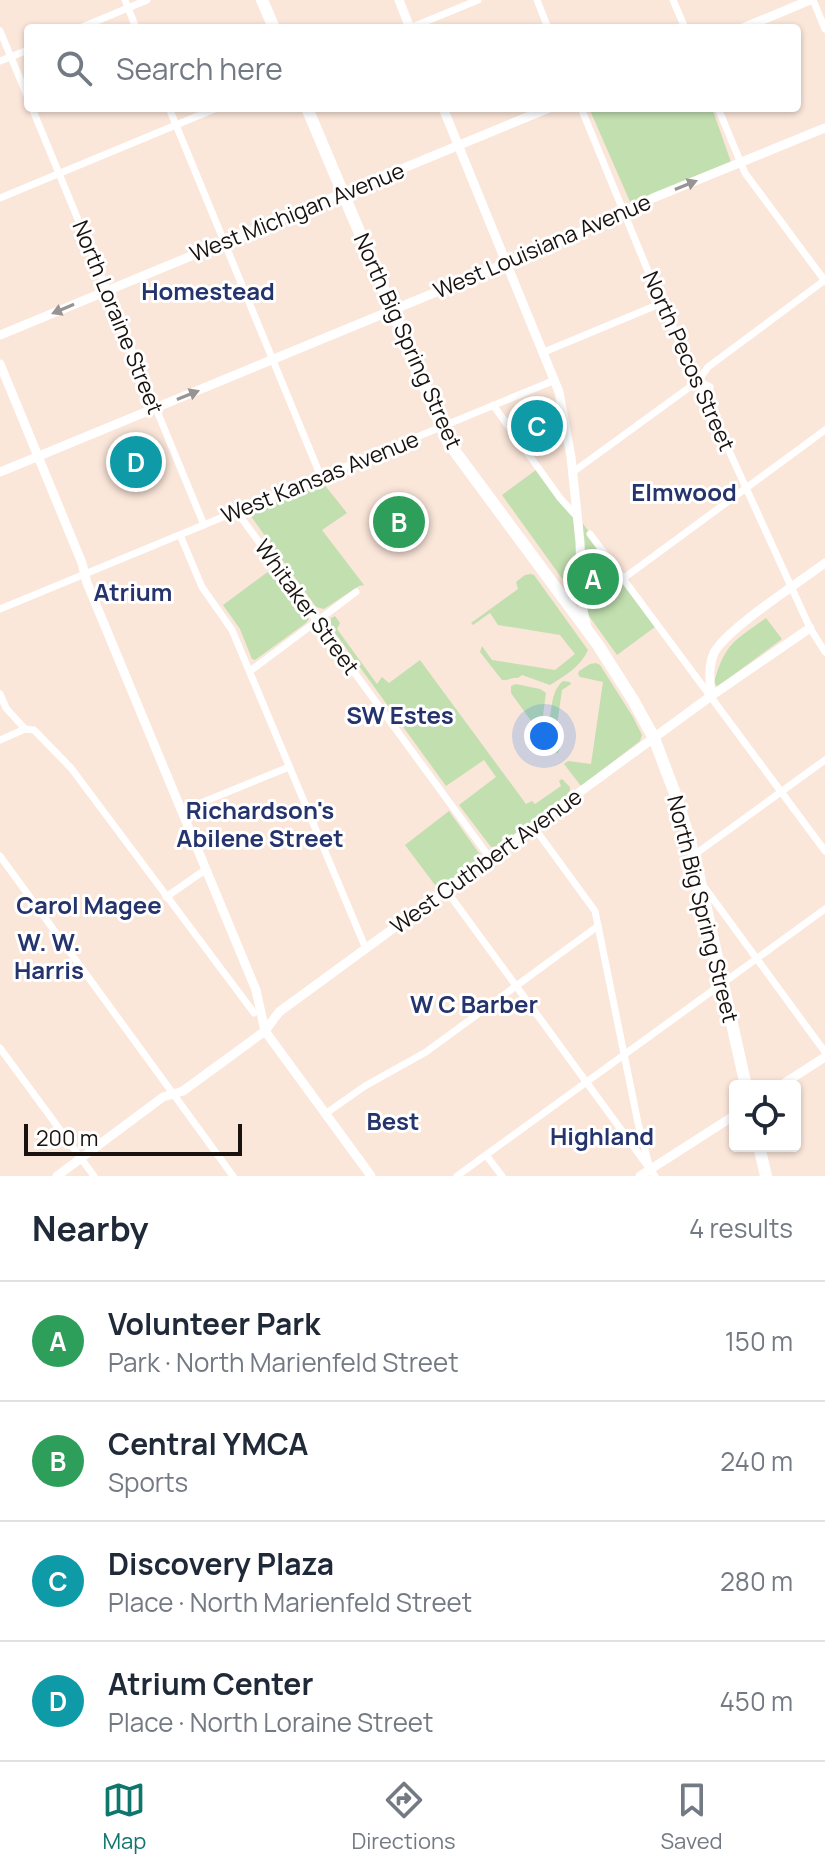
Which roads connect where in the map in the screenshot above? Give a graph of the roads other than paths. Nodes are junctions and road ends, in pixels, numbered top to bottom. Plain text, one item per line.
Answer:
1 (147, 0) edge
2 (262, 0) edge
3 (399, 0) edge
4 (478, 0) edge
5 (537, 0) edge
6 (673, 0) edge
7 (812, 0) edge
8 (126, 4) edge
9 (88, 24) edge
10 (134, 24) edge
11 (272, 24) edge
12 (408, 24) edge
13 (420, 24) edge
14 (546, 24) edge
15 (683, 24) edge
16 (753, 24) edge
17 (825, 29) edge
18 (0, 31) edge
19 (24, 52) edge
20 (11, 57) junction
21 (0, 61) edge
22 (24, 88) edge
23 (34, 112) edge
24 (171, 112) edge
25 (207, 112) edge
26 (309, 112) edge
27 (445, 112) edge
28 (539, 112) edge
29 (583, 112) edge
30 (720, 112) edge
31 (176, 125) junction
32 (825, 128) edge
33 (459, 145) junction
34 (741, 162) junction
35 (59, 174) junction
36 (343, 193) junction
37 (0, 198) edge
38 (625, 213) junction
39 (224, 242) junction
40 (507, 263) junction
41 (825, 281) edge
42 (107, 290) junction
43 (662, 303) junction
44 (392, 310) junction
45 (0, 335) edge
46 (544, 352) junction
47 (273, 360) junction
48 (0, 364) edge
49 (555, 380) junction
50 (698, 381) junction
51 (710, 387) dead end
52 (493, 405) junction
53 (156, 408) junction
54 (442, 426) junction
55 (825, 430) edge
56 (38, 456) junction
57 (0, 472) edge
58 (573, 472) junction
59 (321, 477) junction
60 (746, 487) junction
61 (237, 512) junction
62 (578, 518) junction
63 (204, 525) junction
64 (590, 534) dead end
65 (180, 535) junction
66 (825, 563) edge
67 (85, 574) junction
68 (624, 578) junction
69 (792, 588) junction
70 (356, 592) dead end
71 (0, 609) edge
72 (317, 621) junction
73 (810, 628) junction
74 (587, 630) junction
75 (825, 652) edge
76 (250, 671) junction
77 (0, 694) edge
78 (714, 700) junction
79 (25, 729) junction
80 (654, 738) junction
81 (0, 740) edge
82 (825, 760) edge
83 (289, 767) junction
84 (782, 792) junction
85 (181, 811) junction
86 (533, 826) junction
87 (825, 851) edge
88 (694, 855) junction
89 (0, 856) edge
90 (490, 858) junction
91 (205, 870) junction
92 (701, 883) junction
93 (446, 890) junction
94 (166, 897) junction
95 (825, 909) edge
96 (598, 926) junction
97 (366, 949) junction
98 (756, 959) junction
99 (723, 983) junction
100 (516, 986) junction
101 (254, 1013) dead end
102 (265, 1031) junction
103 (0, 1048) edge
104 (624, 1055) junction
105 (825, 1055) edge
106 (745, 1080) edge
107 (789, 1080) edge
108 (587, 1082) junction
109 (173, 1094) junction
110 (325, 1114) junction
111 (729, 1119) edge
112 (760, 1152) edge
113 (486, 1155) junction
114 (81, 1158) junction
115 (652, 1173) edge
116 (57, 1176) edge
117 (94, 1176) edge
118 (233, 1176) edge
119 (371, 1176) edge
120 (457, 1176) edge
121 (502, 1176) edge
122 (640, 1176) edge
123 (766, 1176) edge

1 - 8 street
2 - 11 highway
3 - 12 street
4 - 13 street
5 - 14 street
6 - 15 street
7 - 16 street
7 - 17 street
8 - 9 street
8 - 10 street
18 - 20 street
19 - 20 street
20 - 21 street
20 - 22 street
23 - 35 street, North Loraine Street
24 - 31 street
25 - 31 street
26 - 36 highway, North Big Spring Street
27 - 33 street
28 - 33 street, West Michigan Avenue
29 - 38 street, North Pecos Street
30 - 34 street
31 - 35 street
31 - 39 street
32 - 34 street, West Louisiana Avenue
33 - 36 street, West Michigan Avenue
33 - 40 street
38 -> 34 street, West Louisiana Avenue
34 - 41 street
35 - 37 street
35 - 42 street, North Loraine Street
36 - 39 street, West Michigan Avenue
36 - 44 highway, North Big Spring Street
38 - 40 street, West Louisiana Avenue
38 - 43 street, North Pecos Street
39 - 42 street, West Michigan Avenue
39 - 47 street
40 - 44 street, West Louisiana Avenue
40 - 46 street
41 - 50 street
42 -> 45 street, West Michigan Avenue
42 - 53 street, North Loraine Street
43 - 46 street
43 - 50 street, North Pecos Street
44 - 47 street, West Louisiana Avenue
44 - 54 highway, North Big Spring Street
46 - 49 street
53 -> 47 street, West Louisiana Avenue
47 - 59 street
48 - 56 street
49 - 52 street, West Kansas Avenue
49 - 58 street
50 - 51 street
50 - 58 street
50 - 60 street, North Pecos Street
52 - 54 street, West Kansas Avenue
52 - 62 street
53 - 56 street, West Louisiana Avenue
53 - 63 street, North Loraine Street
54 - 59 street, West Kansas Avenue
54 - 74 highway, North Big Spring Street
55 - 60 street
56 - 57 street, West Louisiana Avenue
56 - 67 street
58 - 62 street
59 - 61 street, West Kansas Avenue
60 - 68 street
60 - 69 street, North Pecos Street
61 - 63 street, West Kansas Avenue
61 - 72 street, Whitaker Street
62 - 74 street
63 - 65 street, West Kansas Avenue
64 - 68 street
65 - 67 street, West Kansas Avenue
65 - 76 street
66 - 69 street
67 - 71 street, West Kansas Avenue
67 - 85 street
68 - 78 street
69 - 73 street, North Pecos Street
69 - 78 street
70 - 72 street
72 - 76 street
72 - 90 street, Whitaker Street
73 - 75 street, North Pecos Street
73 - 78 street, West Cuthbert Avenue
74 - 80 highway, North Big Spring Street
76 - 83 street
77 - 79 street
78 - 80 street, West Cuthbert Avenue
78 - 84 street
79 - 81 street
79 - 94 street
80 - 86 street, West Cuthbert Avenue
80 - 88 highway, North Big Spring Street
82 - 84 street
83 - 85 street
83 - 97 street
84 - 87 street
84 - 88 street
85 - 91 street
86 - 90 street, West Cuthbert Avenue
86 - 96 street
88 - 92 highway, North Big Spring Street
89 - 109 street
90 - 93 street, West Cuthbert Avenue
91 - 94 street
91 - 102 street
92 - 98 street
92 - 99 highway, North Big Spring Street
93 - 97 street, West Cuthbert Avenue
93 - 100 street
94 - 101 street
95 - 98 street
96 - 100 street
96 - 104 street
97 - 102 street, West Cuthbert Avenue
98 - 99 street
98 - 105 street
99 - 104 street
99 - 106 highway, North Big Spring Street
100 - 108 street
100 - 110 street
102 - 109 street, West Cuthbert Avenue
102 - 110 street
103 - 114 street
104 - 108 street
104 - 115 street
105 - 107 street
108 - 113 street
108 - 115 street
109 - 114 street, West Cuthbert Avenue
109 - 118 street
110 - 119 street
111 - 115 street
112 - 123 highway
113 - 120 street
113 - 121 street
114 - 116 street, West Cuthbert Avenue
114 - 117 street
115 - 122 street

